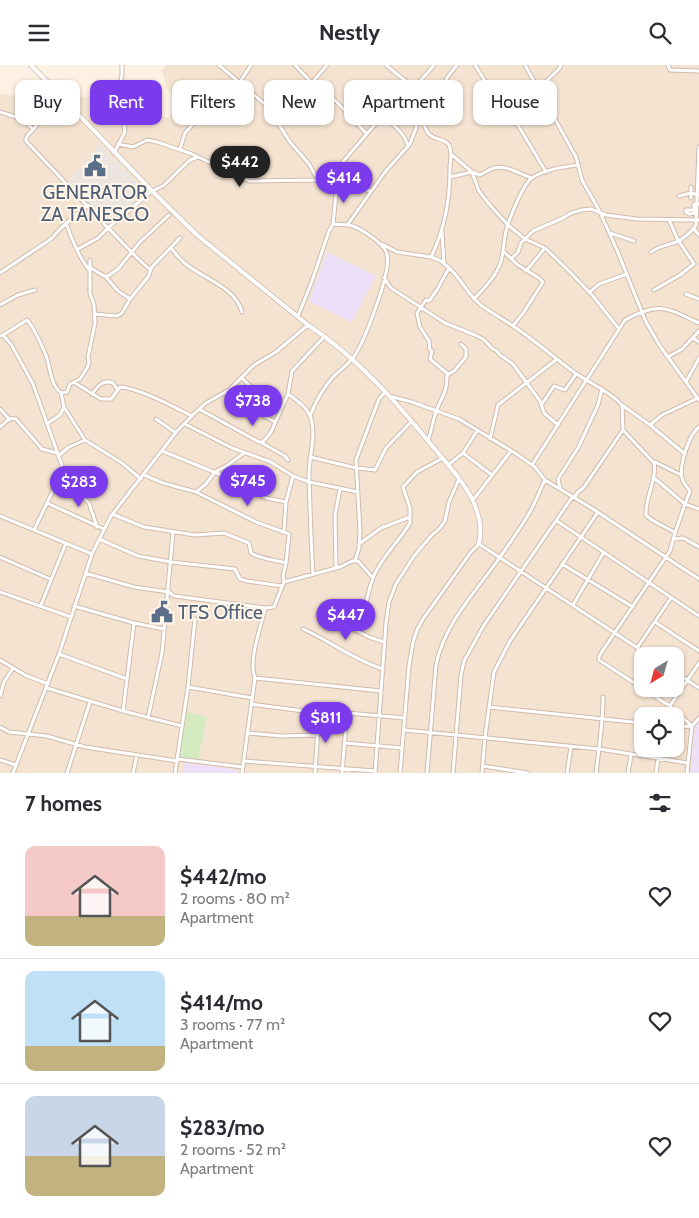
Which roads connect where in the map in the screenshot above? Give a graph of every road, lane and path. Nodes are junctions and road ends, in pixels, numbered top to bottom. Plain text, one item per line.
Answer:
1 (31, 65) edge
2 (122, 65) edge
3 (219, 65) edge
4 (251, 65) edge
5 (295, 65) edge
6 (327, 65) edge
7 (386, 65) edge
8 (434, 65) edge
9 (457, 65) edge
10 (475, 65) edge
11 (525, 65) edge
12 (560, 65) edge
13 (668, 65) edge
14 (699, 71) edge
15 (45, 80) edge
16 (238, 80) edge
17 (241, 80) edge
18 (309, 80) edge
19 (314, 80) edge
20 (406, 80) edge
21 (420, 80) edge
22 (445, 80) edge
23 (485, 80) edge
24 (534, 80) edge
25 (548, 80) edge
26 (254, 94) edge
27 (334, 99) edge
28 (264, 103) edge
29 (0, 112) edge
30 (80, 118) edge
31 (557, 121) edge
32 (37, 125) edge
33 (192, 125) edge
34 (280, 125) edge
35 (374, 125) edge
36 (392, 125) edge
37 (416, 125) edge
38 (425, 125) edge
39 (518, 125) edge
40 (33, 129) junction
41 (366, 133) junction
42 (118, 144) junction
43 (408, 147) junction
44 (699, 147) edge
45 (180, 149) junction
46 (114, 153) junction
47 (451, 154) junction
48 (198, 157) junction
49 (578, 165) junction
50 (472, 172) junction
51 (546, 172) junction
52 (450, 177) junction
53 (532, 178) junction
54 (318, 181) junction
55 (328, 182) junction
56 (337, 184) junction
57 (691, 187) dead end
58 (698, 187) edge
59 (152, 191) junction
60 (371, 191) junction
61 (691, 195) junction
62 (698, 195) edge
63 (679, 196) dead end
64 (698, 204) edge
65 (88, 205) junction
66 (600, 212) junction
67 (696, 213) junction
68 (170, 215) dead end
69 (669, 220) junction
70 (698, 220) edge
71 (66, 223) junction
72 (333, 224) junction
73 (348, 225) junction
74 (508, 225) junction
75 (699, 226) edge
76 (108, 228) junction
77 (694, 229) junction
78 (442, 230) junction
79 (609, 233) junction
80 (699, 235) edge
81 (180, 238) dead end
82 (525, 239) junction
83 (678, 240) junction
84 (634, 241) dead end
85 (380, 242) junction
86 (171, 248) junction
87 (544, 248) junction
88 (78, 249) junction
89 (131, 251) junction
90 (504, 251) junction
91 (651, 252) dead end
92 (431, 257) junction
93 (511, 259) junction
94 (90, 260) dead end
95 (444, 264) junction
96 (152, 267) junction
97 (450, 268) junction
98 (91, 270) junction
99 (526, 271) junction
100 (0, 273) edge
101 (627, 274) junction
102 (106, 276) junction
103 (384, 278) junction
104 (35, 290) dead end
105 (654, 290) dead end
106 (590, 292) junction
107 (686, 294) dead end
108 (130, 299) junction
109 (474, 299) junction
110 (699, 299) edge
111 (0, 305) edge
112 (420, 307) junction
113 (641, 311) junction
114 (242, 312) dead end
115 (94, 314) junction
116 (298, 317) junction
117 (699, 323) edge
118 (308, 325) junction
119 (513, 326) junction
120 (619, 329) junction
121 (699, 331) edge
122 (2, 336) edge
123 (325, 336) junction
124 (693, 337) junction
125 (699, 342) edge
126 (460, 344) dead end
127 (668, 357) junction
128 (699, 358) edge
129 (352, 359) junction
130 (557, 359) junction
131 (697, 367) edge
132 (448, 374) junction
133 (576, 374) junction
134 (242, 378) junction
135 (586, 380) junction
136 (74, 383) junction
137 (526, 383) junction
138 (686, 383) junction
139 (118, 389) junction
140 (602, 389) junction
141 (384, 392) junction
142 (61, 393) junction
143 (225, 393) junction
144 (92, 394) junction
145 (288, 394) junction
146 (389, 397) junction
147 (698, 399) edge
148 (542, 405) junction
149 (622, 405) junction
150 (64, 407) junction
151 (282, 407) junction
152 (0, 409) edge
153 (199, 409) junction
154 (436, 411) junction
155 (192, 416) junction
156 (310, 416) junction
157 (9, 419) junction
158 (156, 419) dead end
159 (412, 421) junction
160 (275, 423) junction
161 (185, 424) junction
162 (558, 425) junction
163 (650, 425) junction
164 (0, 427) edge
165 (48, 427) junction
166 (699, 427) edge
167 (622, 430) junction
168 (477, 431) junction
169 (176, 433) junction
170 (490, 439) junction
171 (85, 440) junction
172 (428, 440) junction
173 (259, 441) junction
174 (162, 451) junction
175 (511, 451) junction
176 (245, 453) junction
177 (463, 453) junction
178 (57, 454) junction
179 (685, 454) junction
180 (310, 457) junction
181 (443, 458) junction
182 (288, 460) dead end
183 (653, 461) junction
184 (448, 465) junction
185 (532, 465) junction
186 (356, 467) junction
187 (63, 470) junction
188 (214, 472) junction
189 (144, 475) junction
190 (293, 475) junction
191 (492, 475) junction
192 (681, 475) junction
193 (653, 477) junction
194 (141, 479) junction
195 (459, 479) junction
196 (545, 480) junction
197 (309, 482) junction
198 (340, 489) junction
199 (560, 489) junction
200 (358, 492) junction
201 (196, 493) junction
202 (574, 497) junction
203 (472, 500) junction
204 (286, 502) junction
205 (47, 503) junction
206 (685, 504) junction
207 (699, 509) edge
208 (598, 512) junction
209 (112, 514) junction
210 (0, 516) edge
211 (410, 517) junction
212 (557, 521) junction
213 (97, 527) junction
214 (104, 529) junction
215 (34, 530) junction
216 (284, 531) junction
217 (173, 532) junction
218 (674, 533) junction
219 (582, 538) junction
220 (99, 539) junction
221 (674, 539) junction
222 (66, 543) junction
223 (359, 544) junction
224 (479, 544) junction
225 (699, 547) edge
226 (604, 552) junction
227 (92, 554) junction
228 (0, 557) edge
229 (500, 557) junction
230 (666, 557) junction
231 (171, 561) junction
232 (355, 561) junction
233 (286, 563) junction
234 (562, 564) junction
235 (336, 568) junction
236 (85, 573) junction
237 (522, 573) junction
238 (313, 574) junction
239 (373, 578) junction
240 (50, 579) junction
241 (588, 579) junction
242 (699, 579) edge
243 (648, 582) junction
244 (283, 584) junction
245 (546, 589) junction
246 (0, 592) edge
247 (169, 592) junction
248 (671, 598) junction
249 (40, 605) junction
250 (573, 605) junction
251 (74, 606) junction
252 (633, 607) junction
253 (265, 608) junction
254 (699, 616) edge
255 (70, 617) junction
256 (195, 619) dead end
257 (336, 620) dead end
258 (654, 622) junction
259 (134, 623) junction
260 (164, 629) junction
261 (303, 629) dead end
262 (359, 632) junction
263 (615, 633) junction
264 (384, 641) junction
265 (636, 647) edge
266 (638, 647) edge
267 (699, 651) edge
268 (59, 654) junction
269 (0, 660) edge
270 (699, 663) edge
271 (13, 668) junction
272 (382, 669) junction
273 (255, 678) junction
274 (684, 678) edge
275 (127, 679) junction
276 (687, 680) junction
277 (634, 682) edge
278 (47, 686) junction
279 (188, 687) junction
280 (699, 688) edge
281 (381, 691) junction
282 (0, 696) edge
283 (603, 697) dead end
284 (656, 697) edge
285 (252, 698) junction
286 (90, 702) junction
287 (251, 704) junction
288 (670, 706) junction
289 (489, 707) junction
290 (123, 711) junction
291 (319, 713) junction
292 (347, 713) junction
293 (379, 716) junction
294 (148, 717) junction
295 (405, 718) junction
296 (699, 718) edge
297 (603, 719) junction
298 (634, 722) edge
299 (182, 726) junction
300 (684, 726) edge
301 (692, 726) junction
302 (0, 727) edge
303 (404, 730) junction
304 (430, 732) junction
305 (247, 733) junction
306 (28, 734) junction
307 (456, 734) junction
308 (318, 735) junction
309 (485, 737) junction
310 (344, 743) junction
311 (77, 745) junction
312 (378, 746) junction
313 (571, 747) junction
314 (402, 748) junction
315 (599, 749) junction
316 (137, 755) junction
317 (631, 755) junction
318 (658, 759) junction
319 (0, 760) edge
320 (177, 760) junction
321 (244, 761) junction
322 (688, 763) junction
323 (16, 765) junction
324 (243, 767) junction
325 (315, 767) junction
326 (483, 767) junction
327 (342, 771) edge
328 (375, 772) edge
329 (13, 773) edge
330 (67, 773) edge
331 (134, 773) edge
332 (175, 773) edge
333 (242, 773) edge
334 (314, 773) edge
335 (400, 773) edge
336 (427, 773) edge
337 (453, 773) edge
338 (482, 773) edge
339 (528, 773) edge
340 (567, 773) edge
341 (596, 773) edge
342 (628, 773) edge
343 (656, 773) edge
344 (687, 773) edge

1 - 15 street
2 - 42 street
3 - 16 street
4 - 17 street
5 - 18 street
6 - 19 street
7 - 20 street
8 - 21 street
9 - 22 street
10 - 23 street
11 - 24 street
12 - 25 street
13 - 14 street
26 - 28 street
27 - 41 street
29 - 40 street
30 - 46 street
31 - 49 street
32 - 40 street
33 - 45 street
34 - 54 street
35 - 41 street
36 - 43 street
37 - 43 street
38 - 47 street
39 - 51 street
40 - 65 street
41 - 55 street
42 - 45 street
42 - 46 street
43 - 60 street
44 - 58 street
45 - 48 street
46 - 59 street
47 - 50 street
47 - 52 street
48 - 54 street
48 - 59 street
49 - 51 street
49 - 66 street
50 - 52 street
50 - 53 street
50 - 74 street
51 - 53 street
52 - 78 street
53 - 74 street
54 - 55 street
55 - 56 street
56 - 60 street
56 - 72 street
57 - 61 street
58 - 62 street
59 - 76 street
59 - 116 street
60 - 73 street
61 - 62 street
61 - 63 street
62 - 64 street
64 - 67 street
64 - 67 street
65 - 71 street
65 - 76 street
66 - 69 street
66 - 79 street
66 - 82 street
67 - 70 street
68 - 89 street
69 - 70 street
69 - 83 street
70 - 75 street
70 - 77 street
71 - 88 street
71 - 100 street
72 - 73 street
72 - 116 street
73 - 85 street
74 - 82 street
74 - 90 street
76 - 88 street
76 - 89 street
77 - 80 street
77 - 83 street
78 - 92 street
78 - 95 street
79 - 84 street
79 - 101 street
81 - 86 street
82 - 87 street
82 - 93 street
83 - 91 street
83 - 105 street
85 - 92 street
85 - 103 street
86 - 96 street
86 - 114 street
87 - 99 street
87 - 106 street
88 - 98 street
89 - 96 street
89 - 102 street
90 - 93 street
90 - 109 street
92 - 95 street
93 - 99 street
94 - 98 street
95 - 97 street
96 - 108 street
97 - 109 street
97 - 112 street
98 - 102 street
98 - 115 street
99 - 119 street
101 - 106 street
101 - 113 street
102 - 108 street
103 - 112 street
103 - 129 street
104 - 111 street
106 - 120 street
107 - 110 street
108 - 115 street
109 - 119 street
112 - 132 street
112 - 137 street
113 - 117 street
113 - 120 street
113 - 127 street
115 - 136 street
116 - 118 street
118 - 123 street
118 - 134 street
119 - 130 street
120 - 135 street
121 - 124 street
122 - 142 street
122 - 165 street
123 - 129 street
123 - 145 street
124 - 125 street
124 - 127 street
126 - 132 street
127 - 138 street
128 - 131 street
129 - 141 street
129 - 156 street
130 - 133 street
130 - 137 street
131 - 138 street
132 - 154 street
133 - 135 street
133 - 148 street
134 - 143 street
134 - 151 street
135 - 140 street
135 - 162 street
136 - 142 street
136 - 144 street
137 - 148 street
137 - 170 street
138 - 147 street
139 - 144 street
139 - 144 street
139 - 155 street
140 - 149 street
140 - 199 street
141 - 146 street
141 - 186 street
142 - 150 street
143 - 153 street
143 - 160 street
145 - 151 street
145 - 156 street
146 - 154 street
146 - 159 street
147 - 163 street
148 - 162 street
149 - 163 street
149 - 167 street
150 - 165 street
150 - 171 street
151 - 160 street
152 - 157 street
153 - 155 street
153 - 173 street
154 - 168 street
154 - 172 street
155 - 161 street
156 - 180 street
157 - 164 street
157 - 178 street
158 - 169 street
159 - 172 street
159 - 186 street
160 - 173 street
161 - 169 street
161 - 176 street
162 - 185 street
163 - 179 street
165 - 178 street
166 - 179 street
167 - 183 street
167 - 202 street
168 - 170 street
168 - 177 street
169 - 174 street
170 - 175 street
171 - 178 street
171 - 194 street
172 - 181 street
173 - 182 street
174 - 188 street
174 - 189 street
175 - 185 street
175 - 191 street
176 - 188 street
176 - 190 street
177 - 184 street
177 - 191 street
178 - 187 street
179 - 192 street
180 - 186 street
180 - 197 street
181 - 184 street
181 - 211 street
183 - 192 street
183 - 193 street
184 - 195 street
185 - 196 street
186 - 200 street
187 - 205 street
187 - 213 street
188 - 201 street
188 - 204 street
189 - 194 street
189 - 201 street
190 - 197 street
190 - 204 street
191 - 203 street
192 - 206 street
193 - 206 street
193 - 218 street
194 - 209 street
195 - 203 street
195 - 264 street
196 - 199 street
196 - 229 street
197 - 198 street
197 - 238 street
198 - 200 street
198 - 235 street
199 - 202 street
200 - 223 street
201 - 216 street
202 - 208 street
202 - 212 street
203 - 224 street
204 - 216 street
205 - 213 street
205 - 215 street
206 - 207 street
206 - 218 street
208 - 219 street
208 - 230 street
209 - 214 street
209 - 217 street
210 - 215 street
211 - 223 street
211 - 239 street
212 - 219 street
212 - 237 street
213 - 214 street
214 - 220 street
215 - 222 street
216 - 233 street
217 - 231 street
217 - 233 street
218 - 221 street
219 - 226 street
219 - 234 street
220 - 227 street
220 - 231 street
221 - 225 street
221 - 230 street
222 - 227 street
222 - 240 street
223 - 232 street
224 - 229 street
224 - 295 street
226 - 241 street
226 - 243 street
227 - 236 street
228 - 240 street
229 - 237 street
229 - 304 street
230 - 242 street
230 - 243 street
231 - 244 street
231 - 247 street
232 - 235 street
232 - 239 street
233 - 244 street
234 - 241 street
234 - 245 street
235 - 238 street
236 - 247 street
236 - 251 street
237 - 245 street
237 - 307 street
238 - 244 street
239 - 262 street
240 - 249 street
241 - 250 street
241 - 252 street
243 - 248 street
243 - 252 street
244 - 253 street
245 - 250 street
245 - 289 street
246 - 249 street
247 - 253 street
247 - 260 street
248 - 254 street
248 - 258 street
249 - 255 street
250 - 263 street
251 - 255 street
251 - 259 street
252 - 263 street
253 - 273 street
255 - 268 street
256 - 279 street
257 - 262 street
258 - 266 street
258 - 267 street
259 - 260 street
259 - 275 street
260 - 294 street
261 - 272 street
262 - 264 street
263 - 265 street
263 - 277 street
264 - 272 street
268 - 275 street
268 - 278 street
269 - 271 street
270 - 276 street
271 - 278 street
271 - 282 street
272 - 281 street
273 - 281 street
273 - 285 street
274 - 276 street
275 - 290 street
276 - 280 street
276 - 288 street
278 - 286 street
278 - 306 street
279 - 285 street
279 - 299 street
281 - 293 street
283 - 297 street
284 - 288 street
285 - 287 street
286 - 290 street
286 - 311 street
287 - 291 street
287 - 305 street
288 - 301 street
289 - 297 street
289 - 309 street
290 - 294 street
291 - 292 street
291 - 308 street
292 - 293 street
292 - 310 street
293 - 295 street
293 - 312 street
294 - 299 street
295 - 303 street
296 - 301 street
297 - 298 street
297 - 315 street
299 - 320 street
300 - 301 street
301 - 322 street
302 - 306 street
303 - 304 street
303 - 314 street
304 - 307 street
304 - 336 street
305 - 308 street
305 - 321 street
306 - 311 street
306 - 323 street
307 - 309 street
307 - 337 street
308 - 325 street
309 - 313 street
309 - 326 street
310 - 312 street
310 - 327 street
311 - 316 street
311 - 330 street
312 - 314 street
312 - 328 street
313 - 315 street
313 - 340 street
314 - 335 street
315 - 317 street
315 - 341 street
316 - 320 street
316 - 331 street
317 - 318 street
317 - 342 street
318 - 322 street
318 - 343 street
319 - 323 street
320 - 324 street
320 - 332 street
321 - 324 street
321 - 325 street
322 - 344 street
323 - 329 street
324 - 333 street
325 - 327 street
325 - 334 street
326 - 338 street
326 - 339 street
327 - 328 street

